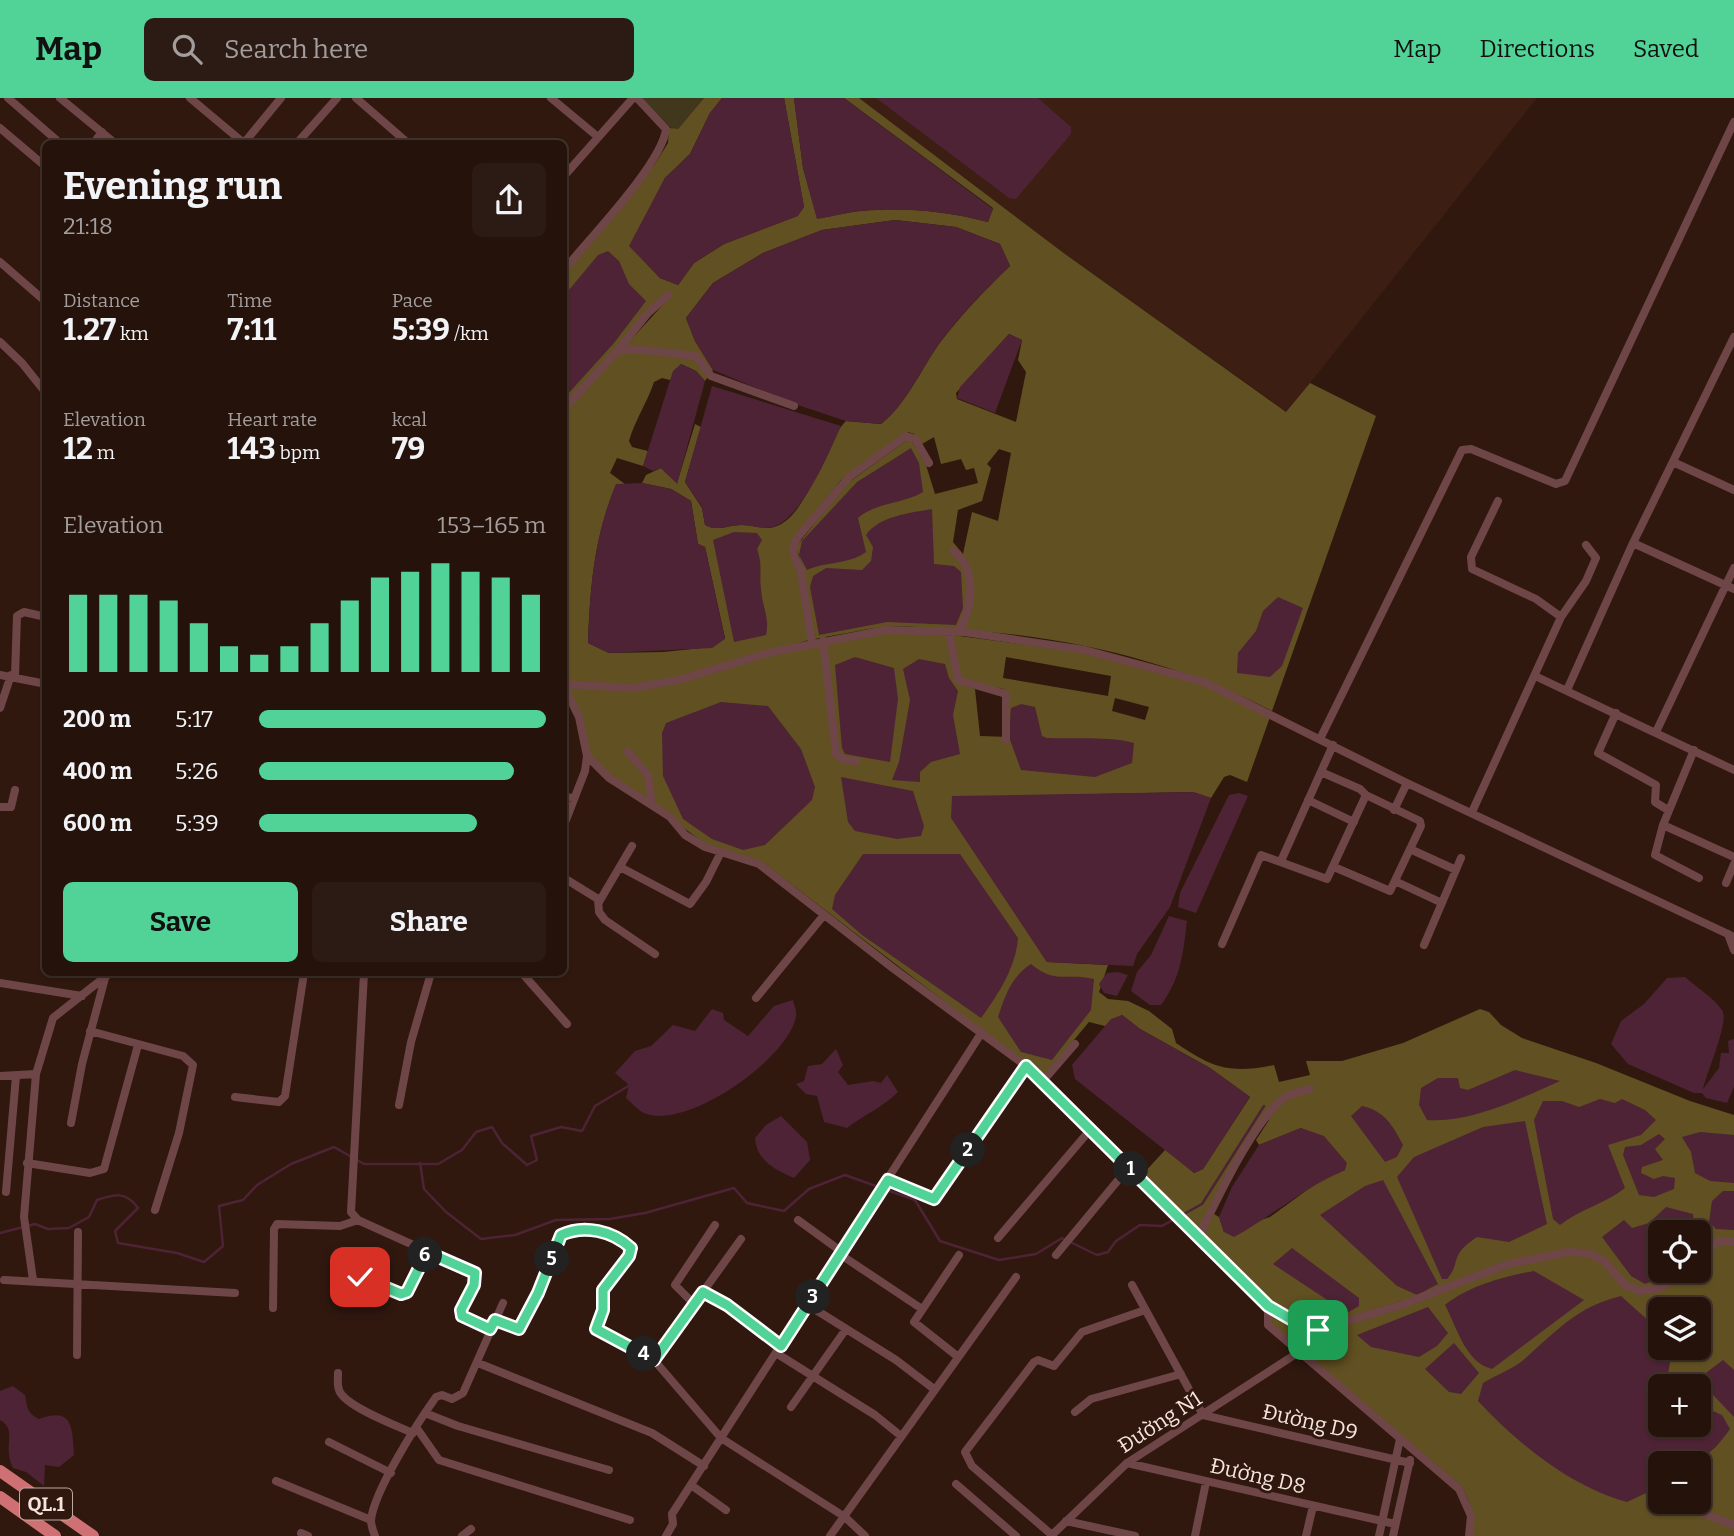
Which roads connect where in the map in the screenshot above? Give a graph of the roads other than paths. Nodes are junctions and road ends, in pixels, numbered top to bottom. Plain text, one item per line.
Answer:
1 (8, 98) edge
2 (60, 98) edge
3 (190, 98) edge
4 (337, 98) edge
5 (356, 98) edge
6 (551, 98) edge
7 (635, 98) edge
8 (277, 100) edge
9 (1734, 122) edge
10 (0, 128) edge
11 (102, 132) junction
12 (598, 137) junction
13 (56, 140) edge
14 (96, 140) edge
15 (111, 140) edge
16 (240, 140) edge
17 (246, 140) edge
18 (300, 140) edge
19 (404, 140) edge
20 (42, 164) edge
21 (567, 173) edge
22 (0, 262) edge
23 (567, 266) edge
24 (668, 295) dead end
25 (42, 299) edge
26 (1734, 337) edge
27 (0, 342) edge
28 (617, 351) junction
29 (42, 388) edge
30 (567, 406) edge
31 (794, 406) dead end
32 (1673, 462) junction
33 (929, 463) dead end
34 (1734, 490) edge
35 (1498, 501) dead end
36 (1633, 543) junction
37 (1586, 545) dead end
38 (953, 551) dead end
39 (1734, 568) edge
40 (1730, 587) edge
41 (42, 616) edge
42 (1561, 617) junction
43 (954, 632) junction
44 (823, 641) junction
45 (812, 643) junction
46 (0, 675) edge
47 (13, 675) junction
48 (1535, 676) junction
49 (42, 683) edge
50 (567, 686) edge
51 (1567, 690) junction
52 (567, 692) edge
53 (0, 708) edge
54 (1616, 713) junction
55 (1656, 733) junction
56 (1320, 739) junction
57 (1006, 740) dead end
58 (1333, 746) junction
59 (1694, 750) junction
60 (628, 752) dead end
61 (587, 756) junction
62 (856, 761) dead end
63 (1734, 770) edge
64 (1321, 772) junction
65 (1407, 783) junction
66 (15, 790) dead end
67 (1366, 795) junction
68 (567, 797) edge
69 (574, 798) junction
70 (1308, 800) junction
71 (652, 805) junction
72 (0, 807) edge
73 (1394, 810) junction
74 (1668, 810) junction
75 (1472, 812) junction
76 (567, 817) edge
77 (1354, 822) junction
78 (1663, 824) junction
79 (632, 846) dead end
80 (1410, 849) junction
81 (721, 852) junction
82 (1734, 857) edge
83 (1461, 858) dead end
84 (1281, 861) junction
85 (1734, 864) edge
86 (620, 867) junction
87 (1334, 867) junction
88 (1456, 870) junction
89 (1699, 878) dead end
90 (567, 880) edge
91 (1395, 881) junction
92 (1726, 883) dead end
93 (600, 902) junction
94 (1442, 903) junction
95 (824, 915) junction
96 (1731, 935) edge
97 (1222, 943) dead end
98 (1423, 945) dead end
99 (1734, 950) edge
100 (655, 954) dead end
101 (106, 976) edge
102 (107, 976) edge
103 (304, 976) edge
104 (364, 976) edge
105 (430, 976) edge
106 (525, 976) edge
107 (0, 984) edge
108 (82, 996) junction
109 (756, 998) dead end
110 (567, 1024) dead end
111 (90, 1031) junction
112 (982, 1032) junction
113 (1075, 1044) dead end
114 (138, 1045) junction
115 (1026, 1066) junction
116 (36, 1074) junction
117 (0, 1076) edge
118 (16, 1076) junction
119 (1043, 1081) junction
120 (1310, 1089) dead end
121 (235, 1097) dead end
122 (399, 1105) dead end
123 (71, 1123) dead end
124 (1090, 1130) junction
125 (27, 1163) junction
126 (1129, 1167) junction
127 (888, 1180) junction
128 (6, 1192) dead end
129 (155, 1210) dead end
130 (358, 1220) junction
131 (798, 1220) dead end
132 (715, 1225) dead end
133 (78, 1232) dead end
134 (998, 1238) dead end
135 (1198, 1238) junction
136 (741, 1239) dead end
137 (1734, 1242) edge
138 (1711, 1248) edge
139 (427, 1252) junction
140 (841, 1254) junction
141 (959, 1255) dead end
142 (1056, 1255) dead end
143 (360, 1277) dead end
144 (1016, 1277) dead end
145 (4, 1280) dead end
146 (33, 1280) junction
147 (76, 1282) junction
148 (1668, 1283) edge
149 (1132, 1285) dead end
150 (703, 1292) junction
151 (235, 1293) dead end
152 (503, 1303) dead end
153 (694, 1304) junction
154 (808, 1305) junction
155 (1268, 1306) junction
156 (273, 1308) dead end
157 (922, 1310) junction
158 (1145, 1310) junction
159 (495, 1320) junction
160 (490, 1329) junction
161 (846, 1329) junction
162 (778, 1350) junction
163 (1299, 1352) junction
164 (77, 1355) dead end
165 (957, 1356) junction
166 (654, 1360) junction
167 (478, 1363) junction
168 (338, 1373) dead end
169 (1181, 1374) junction
170 (813, 1376) junction
171 (934, 1388) junction
172 (791, 1407) dead end
173 (1075, 1412) dead end
174 (425, 1413) junction
175 (1203, 1415) junction
176 (414, 1430) junction
177 (901, 1436) junction
178 (721, 1438) junction
179 (1400, 1439) junction
180 (329, 1442) dead end
181 (1413, 1449) junction
182 (1396, 1460) junction
183 (1127, 1463) junction
184 (1409, 1463) junction
185 (704, 1466) junction
186 (609, 1469) dead end
187 (0, 1471) edge
188 (391, 1473) junction
189 (276, 1480) dead end
190 (1206, 1482) junction
191 (956, 1484) dead end
192 (691, 1485) junction
193 (0, 1497) edge
194 (1312, 1506) junction
195 (726, 1510) dead end
196 (1704, 1514) edge
197 (845, 1517) junction
198 (371, 1520) junction
199 (630, 1520) dead end
200 (1066, 1521) junction
201 (1382, 1521) junction
202 (1395, 1524) junction
203 (1734, 1525) edge
204 (471, 1529) dead end
205 (55, 1536) edge
206 (93, 1536) edge
207 (375, 1536) edge
208 (462, 1536) edge
209 (666, 1536) edge
210 (830, 1536) edge
211 (865, 1536) edge
212 (1016, 1536) edge
213 (1051, 1536) edge
214 (1135, 1536) edge
215 (1195, 1536) edge
216 (1306, 1536) edge
217 (1379, 1536) edge
218 (1393, 1536) edge
219 (1469, 1536) edge

1 - 13 street
2 - 11 street
3 - 16 street
4 - 18 street
5 - 19 street
6 - 12 street
7 - 12 street
7 - 23 street
8 - 17 street
9 - 56 street
10 - 20 street
11 - 14 street
11 - 15 street
12 - 21 street
22 - 25 street
24 - 28 street
26 - 32 street
27 - 29 street
28 - 30 street
28 - 31 street
32 - 34 street
32 - 36 street
33 - 45 street
35 - 42 street
36 - 40 street
36 - 51 street
37 - 42 street
38 - 43 street
39 - 40 street
40 - 55 street
41 - 47 street
42 - 48 street
43 - 44 street
43 - 56 street
43 - 57 street
44 - 45 street
44 - 62 street
45 - 50 street
46 - 47 street
47 - 49 street
47 - 53 street
48 - 51 street
48 - 75 street
51 - 54 street
52 - 61 street
54 - 55 street
54 - 74 street
55 - 59 street
56 - 58 street
58 - 64 street
58 - 65 street
59 - 63 street
59 - 74 street
60 - 71 street
61 - 69 street
61 - 71 street
64 - 67 street
64 - 70 street
65 - 73 street
65 - 75 street
66 - 72 street
67 - 73 street
67 - 77 street
68 - 69 street
69 - 76 street
70 - 77 street
70 - 84 street
71 - 81 street
73 - 80 street
74 - 78 street
75 - 96 street
77 - 87 street
78 - 82 street
78 - 89 street
79 - 86 street
80 - 88 street
80 - 91 street
81 - 86 street
81 - 95 street
83 - 88 street
84 - 87 street
84 - 97 street
85 - 92 street
86 - 93 street
87 - 91 street
88 - 94 street
90 - 93 street
91 - 94 street
93 - 100 street
94 - 98 street
95 - 109 street
95 - 112 street
96 - 99 street
101 - 108 street
102 - 111 street
103 - 121 street
104 - 130 street
105 - 122 street
106 - 110 street
107 - 108 street
108 - 116 street
111 - 114 street
111 - 123 street
112 - 115 street
112 - 127 street
113 - 119 street
114 - 125 street
114 - 129 street
115 - 119 street
115 - 127 street
116 - 118 street
116 - 125 street
117 - 118 street
118 - 128 street
119 - 124 street
120 - 135 street
124 - 126 street
124 - 134 street
125 - 146 street
126 - 135 street
126 - 142 street
127 - 140 street
130 - 139 street
130 - 156 street
131 - 140 street
132 - 153 street
133 - 147 street
135 - 155 street
136 - 150 street
137 - 138 street
139 - 143 street
139 - 160 street
140 - 154 street
140 - 157 street
141 - 157 street
144 - 165 street
145 - 146 street
146 - 147 street
147 - 151 street
147 - 164 street
148 - 155 street
149 - 158 street
150 - 153 street
150 - 162 street
152 - 159 street
153 - 166 street
154 - 161 street
154 - 162 street
155 - 163 street
157 - 165 street
158 - 169 street
158 - 213 street
159 - 160 street
159 - 166 street
160 - 167 street
161 - 170 street
161 - 171 street
162 - 170 street
162 - 178 street
163 - 175 street, Đường N1
163 - 179 street
165 - 171 street
166 - 178 street
167 - 174 street
167 - 185 street
168 - 176 street
169 - 173 street
169 - 175 street
170 - 172 street
170 - 177 street
171 - 177 street
174 - 176 street
174 - 186 street
175 - 182 street, Đường D9
175 - 183 street, Đường N1
176 - 188 street
176 - 199 street
177 - 197 street
178 - 185 street
178 - 197 street
179 - 181 street
179 - 182 street
180 - 188 street
181 - 184 street
181 - 219 street
182 - 184 street, Đường D9
182 - 201 street
183 - 190 street, Đường D8
183 - 200 street, Đường N1
184 - 202 street
185 - 192 street
187 - 206 highway, QL.1
188 - 198 street
189 - 198 street
190 - 194 street, Đường D8
190 - 215 street
191 - 212 street
192 - 195 street
192 - 209 street
193 - 205 highway, QL.1
194 - 201 street, Đường D8
194 - 216 street
196 - 203 street
197 - 210 street
197 - 211 street
198 - 207 street
200 - 213 street, Đường N1
200 - 214 street
201 - 202 street, Đường D8
201 - 217 street
202 - 218 street
204 - 208 street

